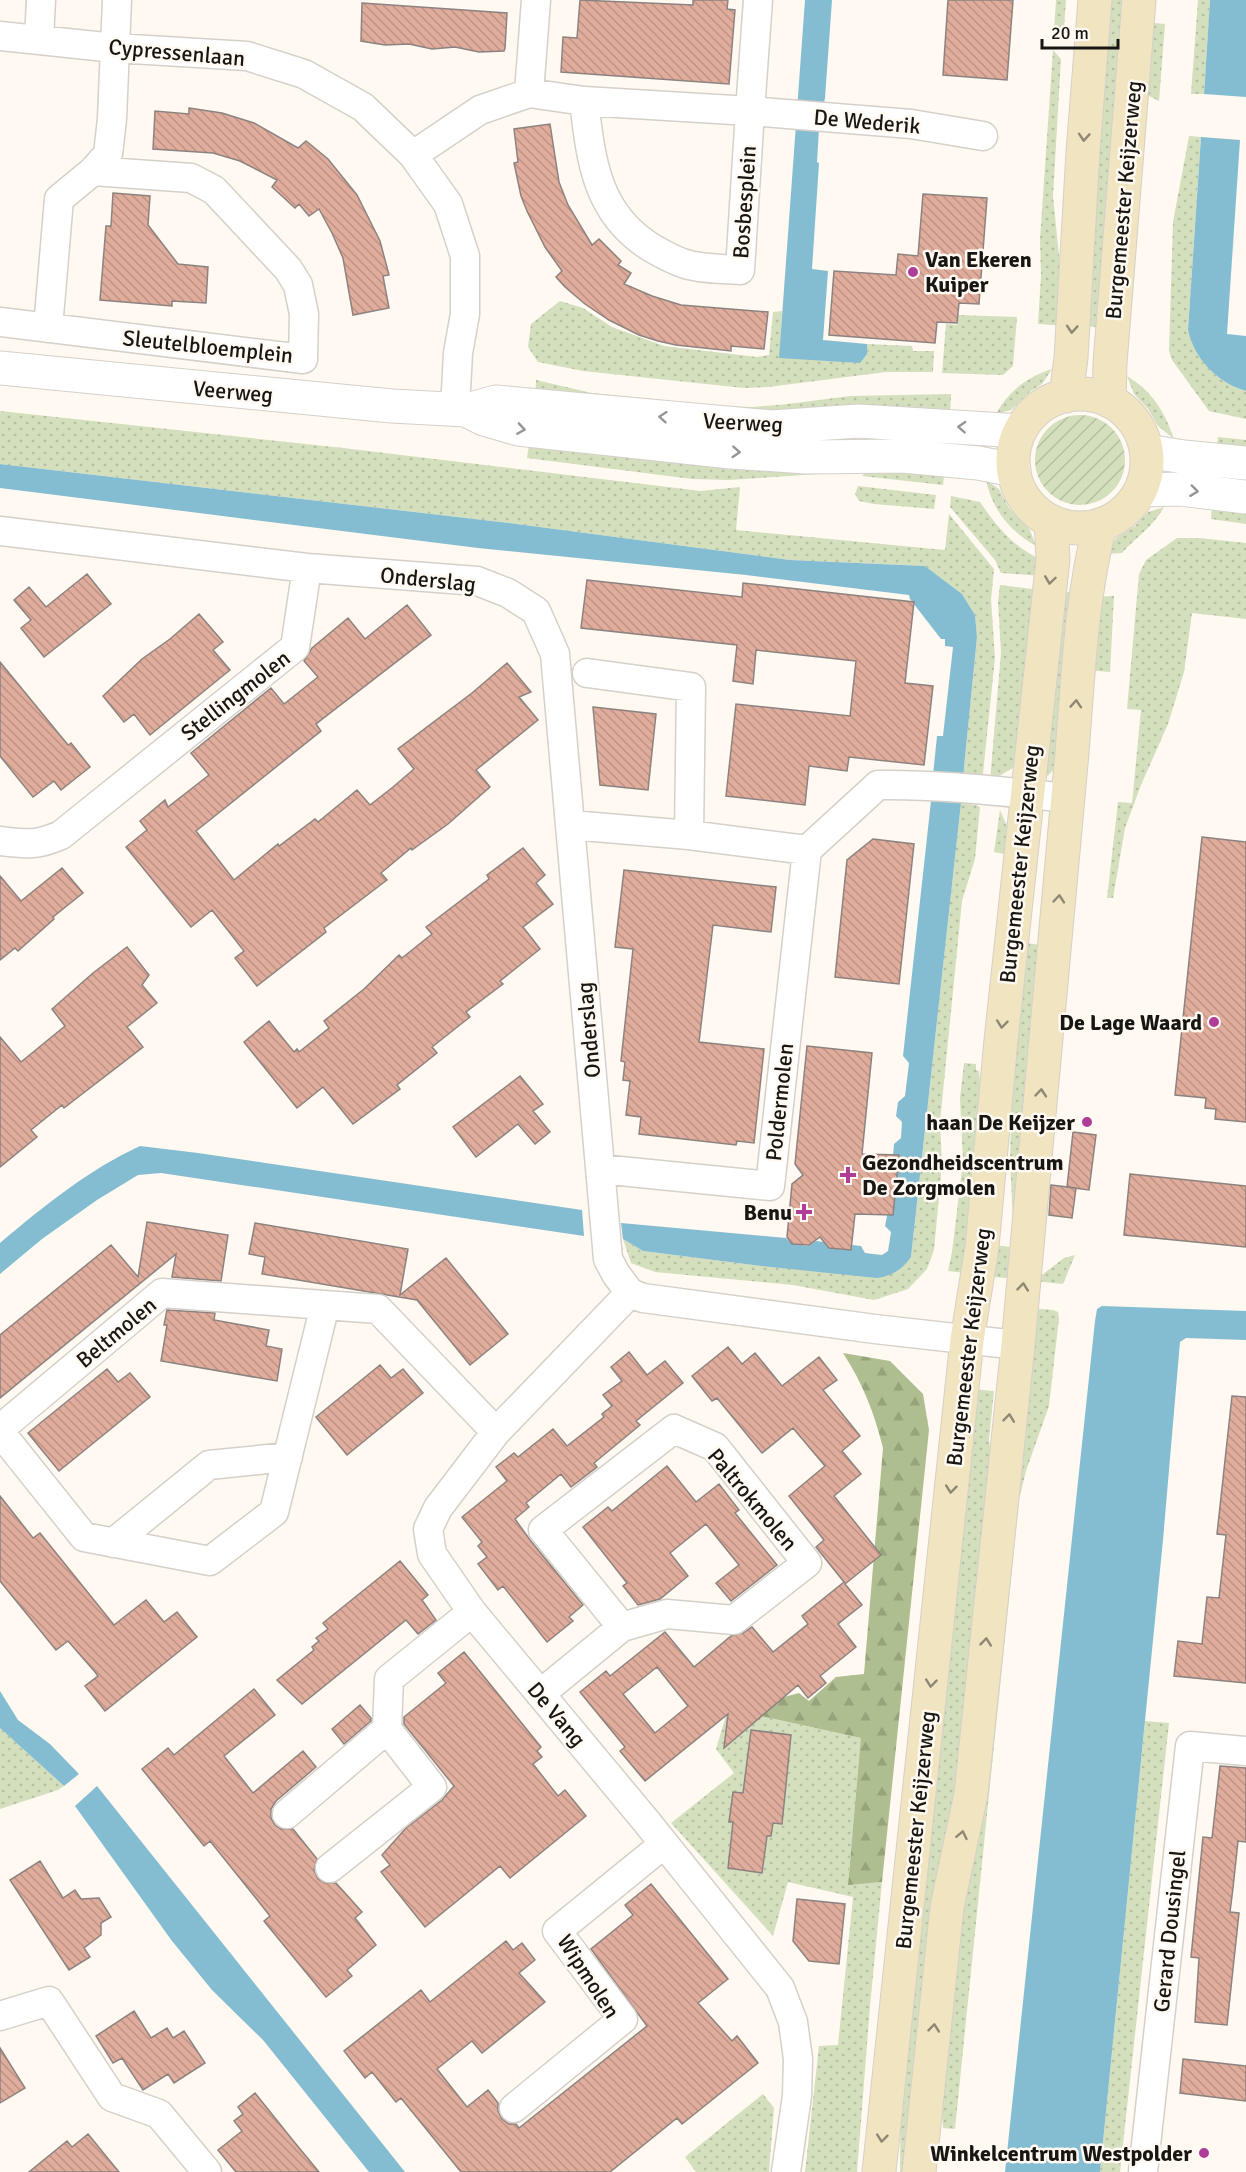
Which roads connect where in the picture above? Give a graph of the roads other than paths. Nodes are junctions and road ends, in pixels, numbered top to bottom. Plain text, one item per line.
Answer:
1 (41, 0) edge
2 (117, 0) edge
3 (536, 0) edge
4 (758, 0) edge
5 (1095, 0) edge
6 (1139, 0) edge
7 (0, 36) edge
8 (39, 40) junction
9 (115, 48) junction
10 (529, 93) junction
11 (584, 101) junction
12 (750, 111) junction
13 (983, 136) dead end
14 (413, 155) junction
15 (93, 171) junction
16 (0, 322) edge
17 (48, 328) junction
18 (0, 368) edge
19 (1066, 396) junction
20 (1109, 401) junction
21 (461, 409) junction
22 (1020, 431) junction
23 (1147, 451) junction
24 (1246, 463) edge
25 (1014, 470) junction
26 (1141, 490) junction
27 (1246, 497) edge
28 (1051, 521) junction
29 (1100, 525) junction
30 (0, 531) edge
31 (307, 568) junction
32 (587, 673) dead end
33 (1027, 794) junction
34 (1068, 798) junction
35 (571, 825) junction
36 (689, 835) junction
37 (0, 841) edge
38 (807, 850) junction
39 (600, 1169) junction
40 (630, 1293) junction
41 (325, 1305) junction
42 (967, 1340) junction
43 (1018, 1345) junction
44 (0, 1431) edge
45 (496, 1432) junction
46 (288, 1457) junction
47 (113, 1543) junction
48 (472, 1612) junction
49 (622, 1627) junction
50 (540, 1694) junction
51 (387, 1729) junction
52 (1246, 1751) edge
53 (286, 1814) dead end
54 (664, 1844) junction
55 (330, 1868) dead end
56 (0, 2016) edge
57 (514, 2108) dead end
58 (207, 2172) edge
59 (786, 2172) edge
60 (879, 2172) edge
61 (920, 2172) edge
62 (1143, 2172) edge

1 - 8 street
2 - 9 street
3 - 10 street
4 - 12 street
5 -> 19 main road, Burgemeester Keijzerweg
6 - 20 main road, Burgemeester Keijzerweg
7 - 8 street, Cypressenlaan
8 - 9 street, Cypressenlaan
9 - 14 street, Cypressenlaan
9 - 15 street
10 - 11 street
10 - 14 street
11 - 12 street
11 - 12 street, Bosbesplein
12 - 13 street, De Wederik
14 - 21 street, Cypressenlaan
15 - 17 street
15 - 17 street, Sleutelbloemplein
16 - 17 street
18 - 21 street, Veerweg
19 - 20 main road
19 - 22 main road
20 - 23 main road
22 -> 21 street, Veerweg
21 -> 25 street, Veerweg
22 - 25 main road
23 - 24 street
23 - 26 main road
25 - 28 main road
26 -> 27 street
26 - 29 main road
28 - 29 main road
28 -> 33 main road, Burgemeester Keijzerweg
34 -> 29 main road, Burgemeester Keijzerweg
30 - 31 street
31 - 35 street, Onderslag
31 - 37 street, Stellingmolen
32 - 36 street
33 - 34 street
33 - 38 street
33 -> 42 main road, Burgemeester Keijzerweg
43 -> 34 main road, Burgemeester Keijzerweg
35 - 36 street
35 - 39 street, Onderslag
36 - 38 street
38 - 39 street, Poldermolen
39 - 40 street, Onderslag
40 - 42 street
40 - 45 street, De Vang
41 - 44 street, Beltmolen
41 - 45 street, Beltmolen
41 - 46 street, Beltmolen
42 - 43 street
42 -> 60 main road, Burgemeester Keijzerweg
61 -> 43 main road, Burgemeester Keijzerweg
44 - 47 street, Beltmolen
45 - 48 street, De Vang
46 - 47 street
46 - 47 street, Beltmolen
48 - 50 street, De Vang
48 - 51 street
49 - 49 street, Paltrokmolen
49 - 50 street, Paltrokmolen
50 - 54 street, De Vang
51 - 53 street
51 - 55 street
52 - 62 street, Gerard Dousingel
54 - 57 street, Wipmolen
54 - 59 street, De Vang
56 - 58 street

